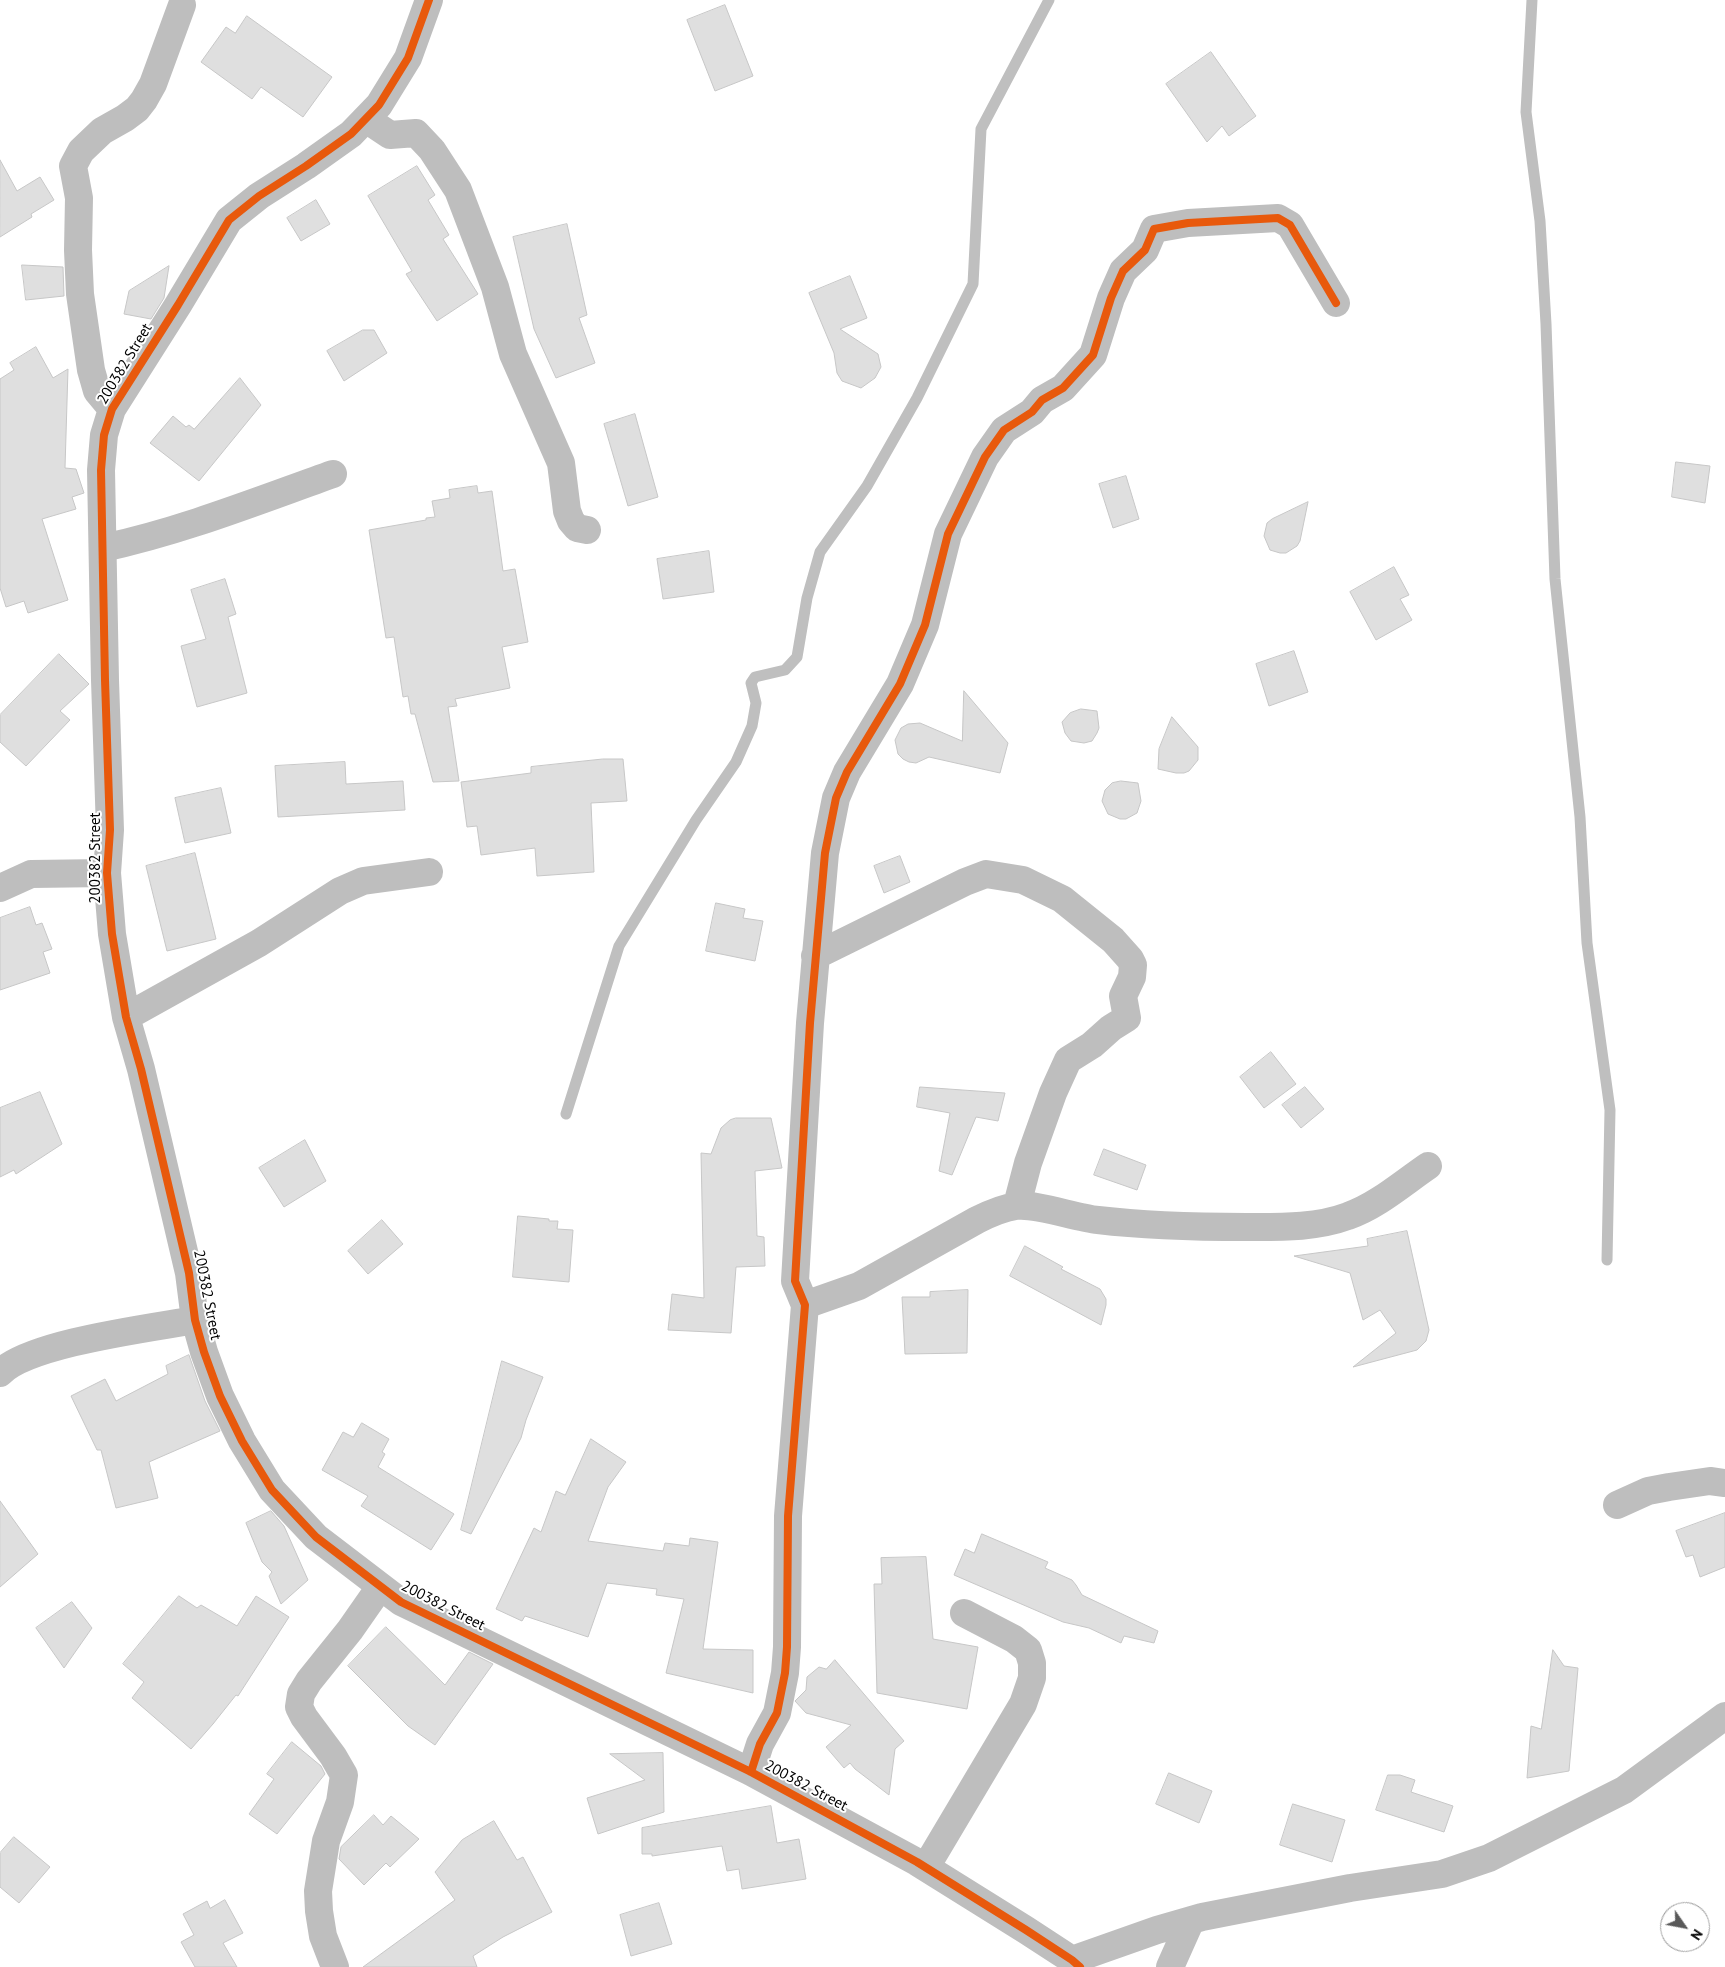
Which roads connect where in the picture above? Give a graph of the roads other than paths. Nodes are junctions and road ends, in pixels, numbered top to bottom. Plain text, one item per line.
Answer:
1 (430, 0) edge
2 (182, 6) dead end
3 (366, 119) junction
4 (1336, 303) dead end
5 (112, 408) junction
6 (334, 474) dead end
7 (587, 530) dead end
8 (103, 548) junction
9 (429, 872) dead end
10 (107, 873) junction
11 (0, 888) edge
12 (815, 956) junction
13 (126, 1017) junction
14 (1428, 1166) dead end
15 (1017, 1205) junction
16 (805, 1305) junction
17 (195, 1320) junction
18 (0, 1373) edge
19 (1725, 1483) edge
20 (1617, 1505) dead end
21 (380, 1587) junction
22 (964, 1614) dead end
23 (1725, 1716) edge
24 (751, 1772) junction
25 (926, 1867) junction
26 (1191, 1920) junction
27 (1076, 1964) edge
28 (335, 1967) edge
29 (1170, 1967) edge

1 - 3 street, 200382 Street
2 - 5 street
3 - 5 street, 200382 Street
3 - 7 street
4 - 12 street
5 - 8 street, 200382 Street
6 - 8 street
8 - 10 street, 200382 Street
9 - 13 street
10 - 11 street
10 - 13 street, 200382 Street
12 - 15 street
12 - 16 street
13 - 17 street, 200382 Street
14 - 15 street
15 - 16 street
16 - 24 street
17 - 18 street
17 - 21 street, 200382 Street
19 - 20 street
21 - 24 street, 200382 Street
21 - 28 street
22 - 25 street
23 - 26 street
24 - 25 street, 200382 Street
25 - 27 street, 200382 Street
26 - 27 street
26 - 29 street

